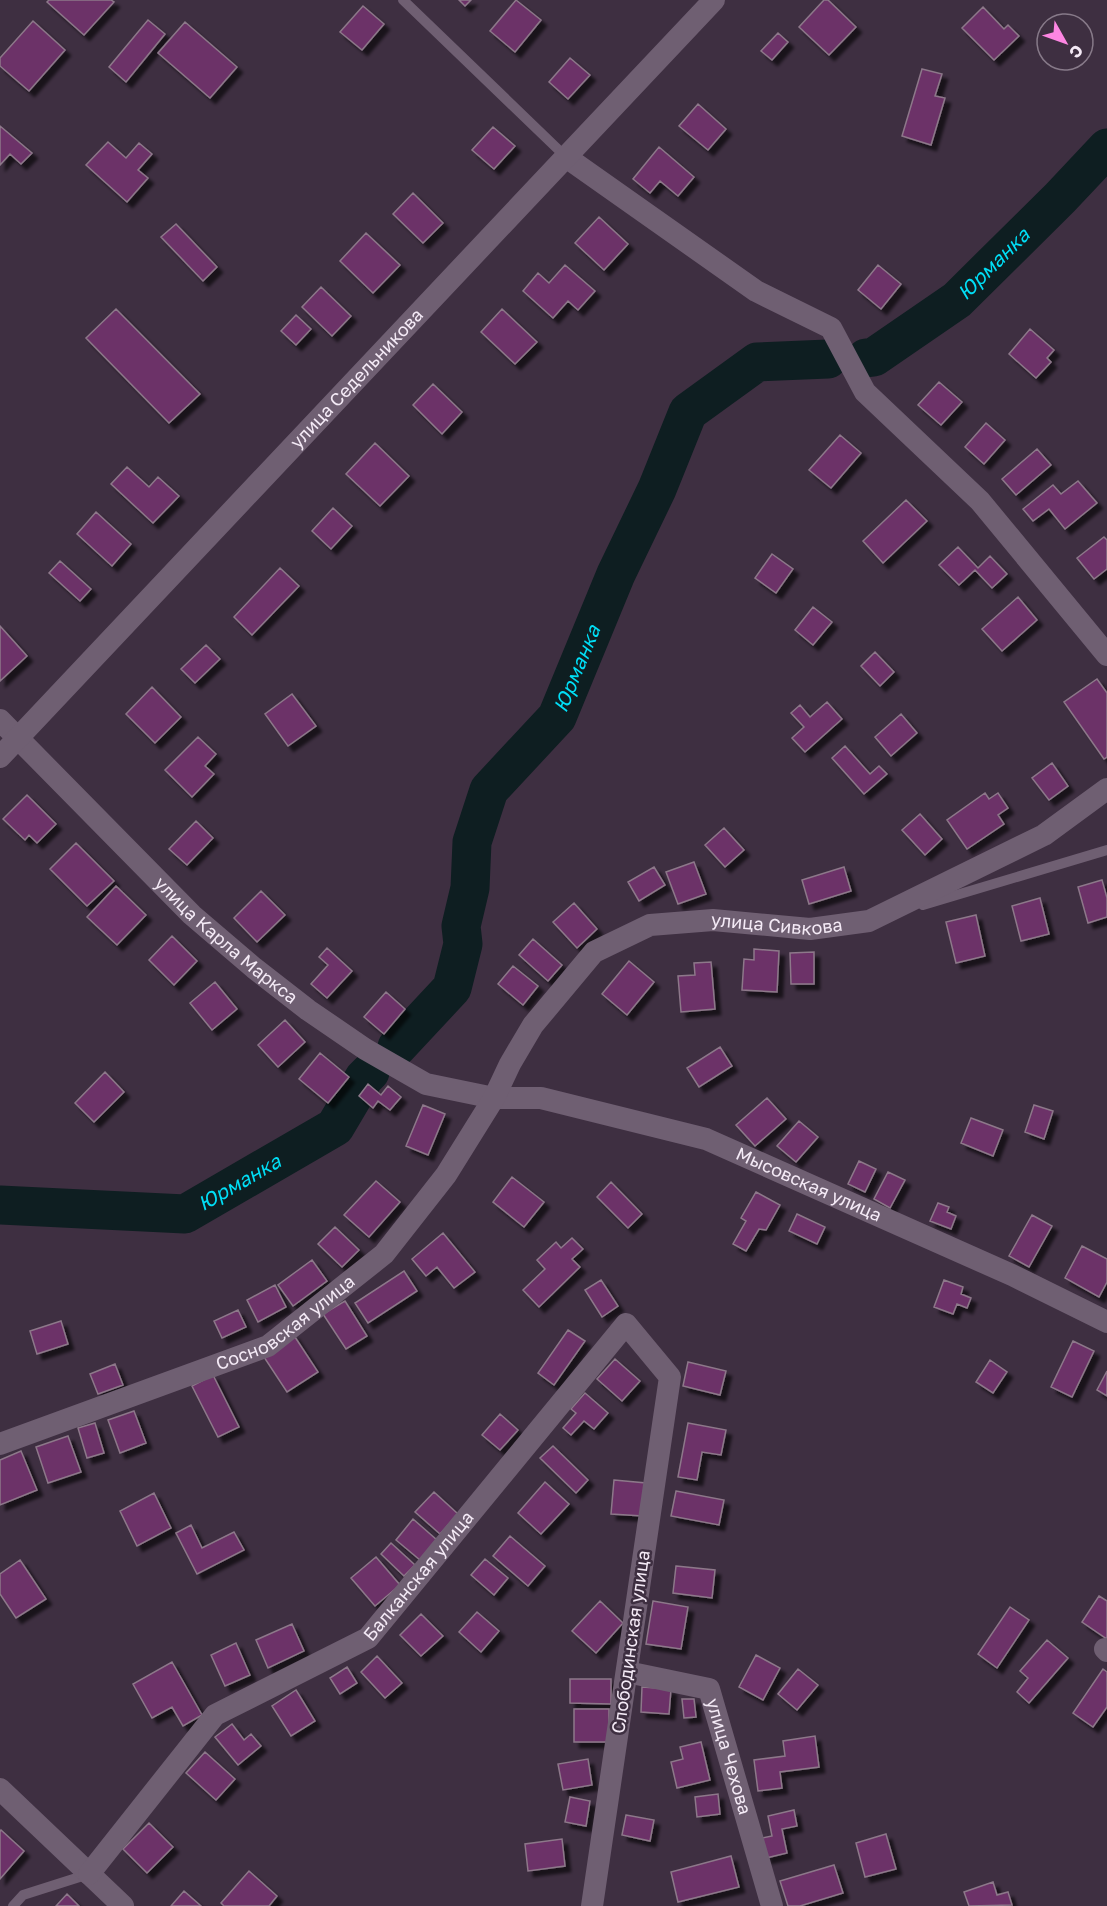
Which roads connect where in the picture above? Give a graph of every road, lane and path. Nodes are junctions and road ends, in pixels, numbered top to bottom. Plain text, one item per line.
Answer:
1 (403, 0) edge
2 (714, 0) edge
3 (566, 157) junction
4 (1107, 655) edge
5 (0, 720) edge
6 (17, 738) junction
7 (0, 757) edge
8 (1107, 789) edge
9 (1107, 850) edge
10 (869, 921) junction
11 (494, 1098) junction
12 (1104, 1313) edge
13 (670, 1377) joint
14 (0, 1444) edge
15 (627, 1672) junction
16 (0, 1789) edge
17 (89, 1874) junction
18 (13, 1906) edge
19 (123, 1906) edge
20 (592, 1906) edge
21 (771, 1906) edge

1 - 3 lane
2 - 3 street, улица Седельникова
3 - 4 street
3 - 6 street, улица Седельникова
5 - 6 street, улица Карла Маркса
6 - 7 street, улица Седельникова
6 - 11 street, улица Карла Маркса
8 - 10 street, улица Сивкова
9 - 10 lane
10 - 11 street, улица Сивкова
11 - 12 street, Мысовская улица
11 - 14 street, Сосновская улица
13 - 15 street, Слободинская улица
13 - 17 street, Балканская улица
15 - 20 street, Слободинская улица
15 - 21 street, улица Чехова
16 - 17 street
17 - 18 lane
17 - 19 street

